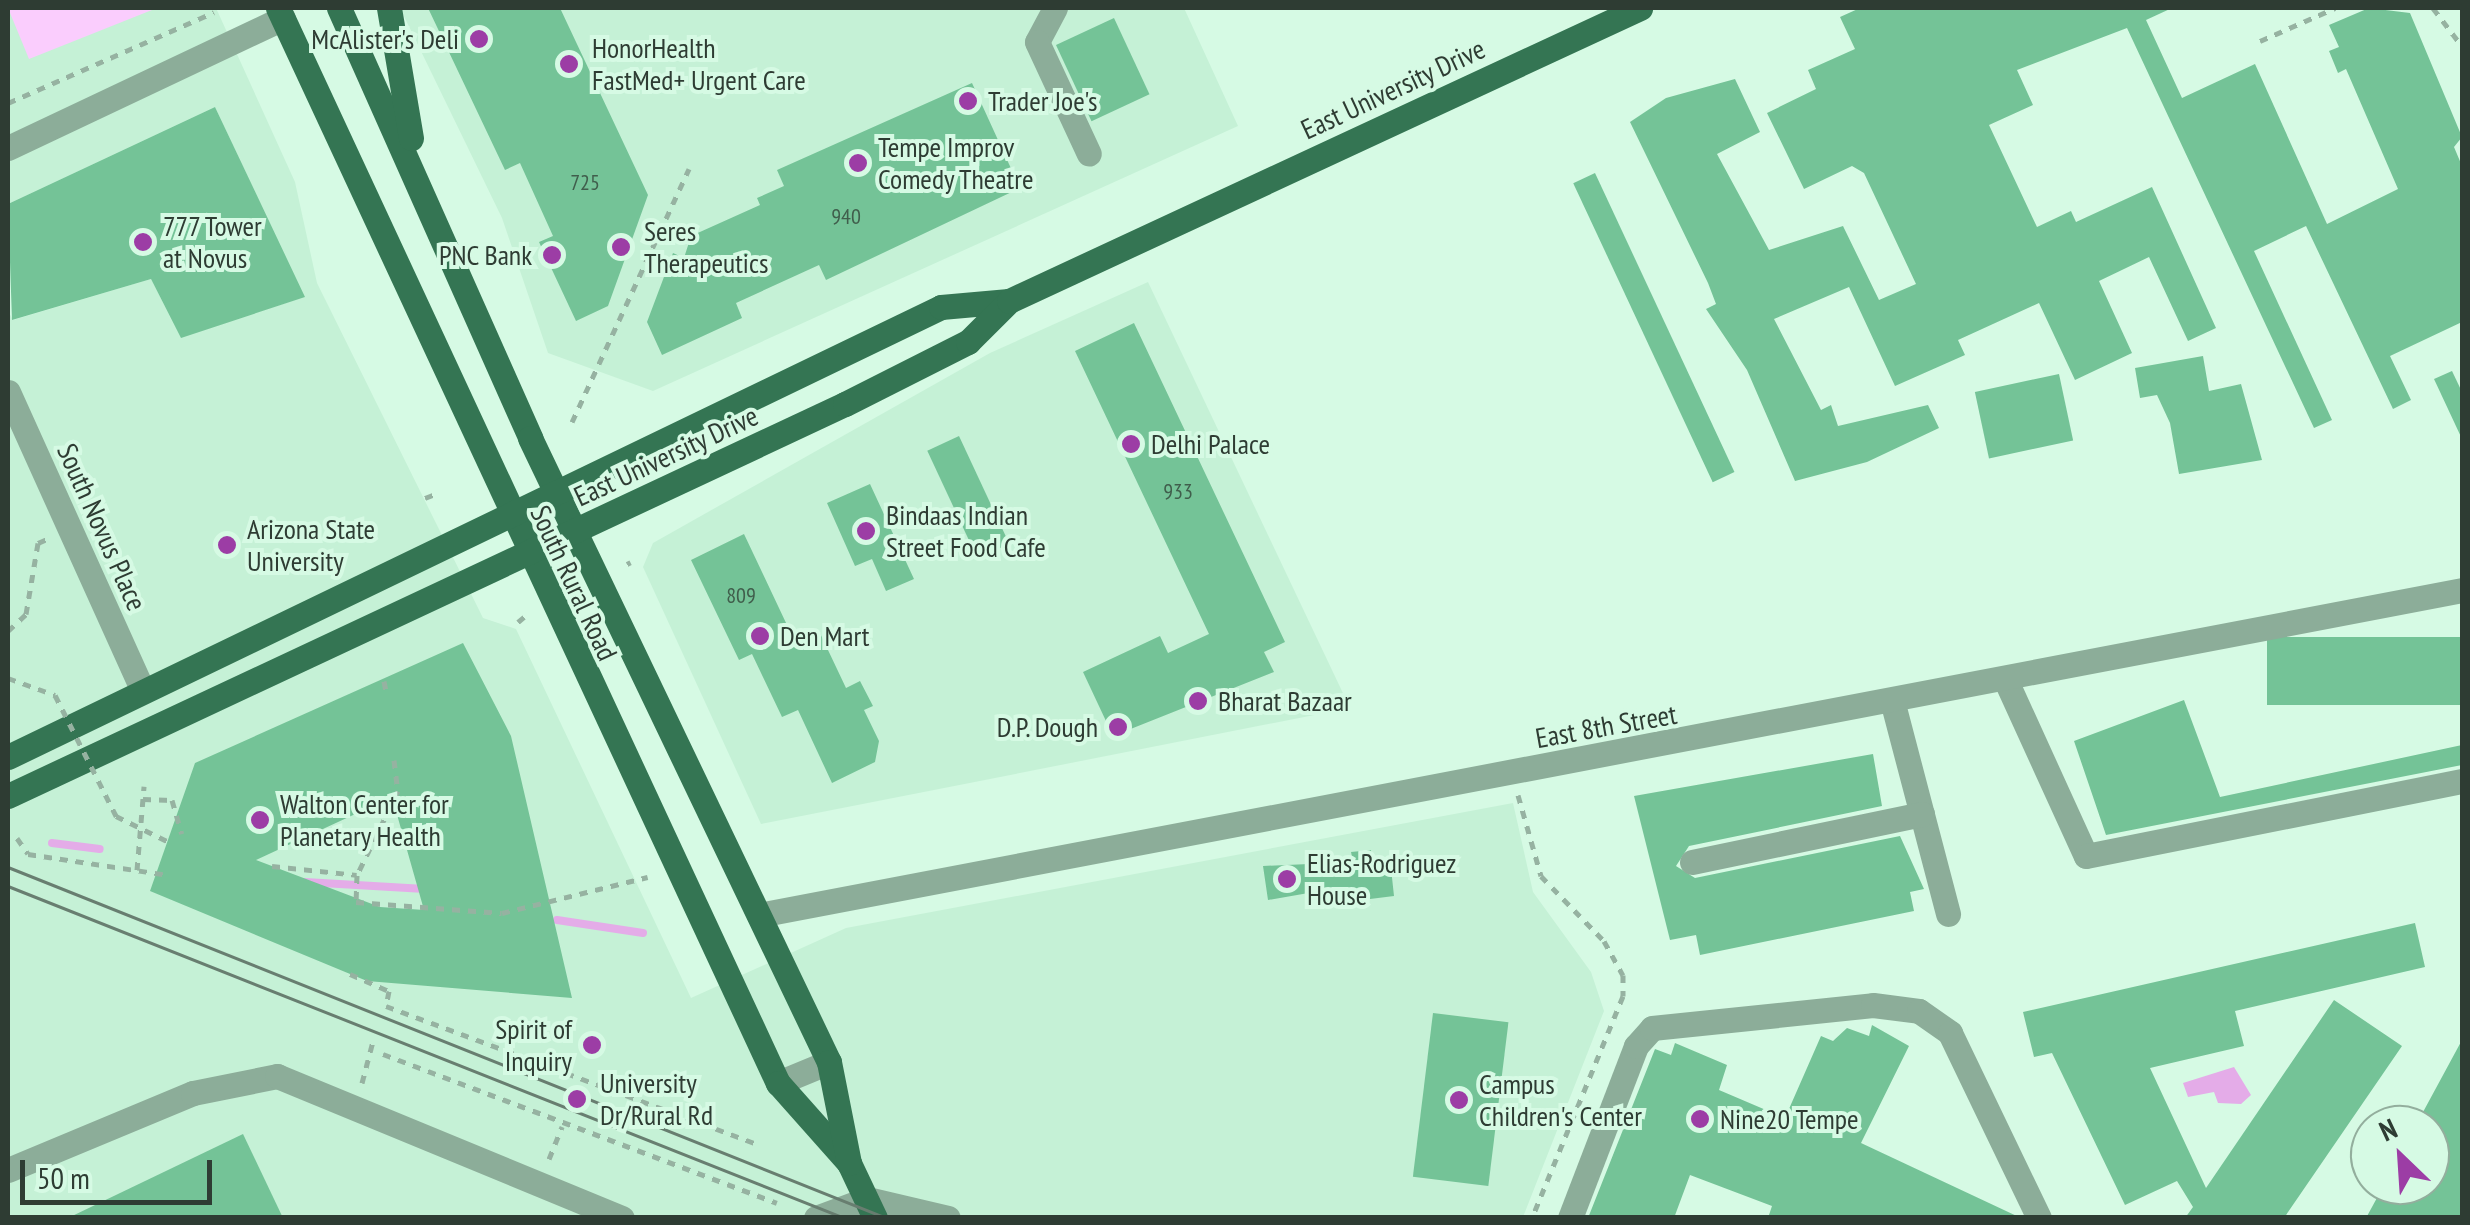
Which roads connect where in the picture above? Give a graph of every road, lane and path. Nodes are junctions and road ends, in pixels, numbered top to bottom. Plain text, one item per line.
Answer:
1 (339, 8) edge
2 (389, 8) edge
3 (1055, 8) edge
4 (1640, 8) edge
5 (2335, 8) edge
6 (2433, 8) edge
7 (214, 12) dead end
8 (281, 13) edge
9 (2260, 40) dead end
10 (2462, 46) edge
11 (8, 103) edge
12 (8, 148) edge
13 (1089, 154) dead end
14 (689, 169) dead end
15 (423, 192) junction
16 (1010, 301) junction
17 (8, 392) edge
18 (572, 422) dead end
19 (554, 488) junction
20 (433, 496) dead end
21 (425, 498) dead end
22 (506, 510) junction
23 (575, 532) junction
24 (52, 536) dead end
25 (527, 554) junction
26 (2462, 590) edge
27 (8, 631) edge
28 (8, 678) edge
29 (384, 681) dead end
30 (2007, 683) junction
31 (141, 688) junction
32 (386, 696) dead end
33 (1893, 704) junction
34 (8, 756) edge
35 (394, 760) dead end
36 (2462, 781) edge
37 (144, 786) dead end
38 (8, 796) edge
39 (1518, 796) dead end
40 (143, 799) junction
41 (1922, 814) junction
42 (182, 834) dead end
43 (17, 838) dead end
44 (169, 842) dead end
45 (1692, 862) dead end
46 (272, 866) dead end
47 (137, 870) junction
48 (169, 875) dead end
49 (357, 875) junction
50 (648, 877) dead end
51 (1948, 914) dead end
52 (759, 915) junction
53 (350, 974) dead end
54 (373, 1041) dead end
55 (383, 1054) dead end
56 (829, 1062) junction
57 (778, 1083) junction
58 (362, 1084) dead end
59 (562, 1126) junction
60 (754, 1143) dead end
61 (548, 1159) dead end
62 (849, 1164) junction
63 (8, 1170) edge
64 (776, 1203) dead end
65 (871, 1208) edge
66 (622, 1218) edge
67 (816, 1218) edge
68 (948, 1218) edge
69 (1532, 1218) edge
70 (1570, 1218) edge
71 (2039, 1218) edge

1 - 15 main road, South Rural Road
2 - 15 main road
3 - 13 street
4 - 16 main road, East University Drive
5 - 9 path
6 - 10 path
7 - 11 path
8 - 12 street
8 - 22 main road, South Rural Road
14 - 18 path
15 - 19 main road, South Rural Road
16 - 19 main road, East University Drive
16 - 23 main road, East University Drive
17 - 31 street, South Novus Place
19 - 22 main road, East University Drive
19 - 23 main road, South Rural Road
20 - 21 path
22 - 25 main road, South Rural Road
22 - 31 main road, East University Drive
23 - 25 main road, East University Drive
23 - 52 main road, South Rural Road
24 - 27 path
25 - 38 main road, East University Drive
25 - 57 main road, South Rural Road
26 - 30 street, East 8th Street
28 - 44 path, bridge
29 - 32 path
30 - 33 street, East 8th Street
30 - 36 street
31 - 34 main road, East University Drive
33 - 41 street
33 - 52 street, East 8th Street
35 - 49 path
37 - 40 path
39 - 69 path
40 - 42 path
40 - 47 path
41 - 45 street
41 - 51 street
43 - 47 path
46 - 49 path
47 - 48 path
49 - 50 path
52 - 56 main road, South Rural Road
53 - 60 path
54 - 58 path
55 - 59 path
56 - 57 street
56 - 62 main road, South Rural Road
57 - 62 main road, South Rural Road
59 - 61 path
59 - 64 path
62 - 65 main road, South Rural Road
63 - 66 street
65 - 67 street
65 - 68 street
70 - 71 street

